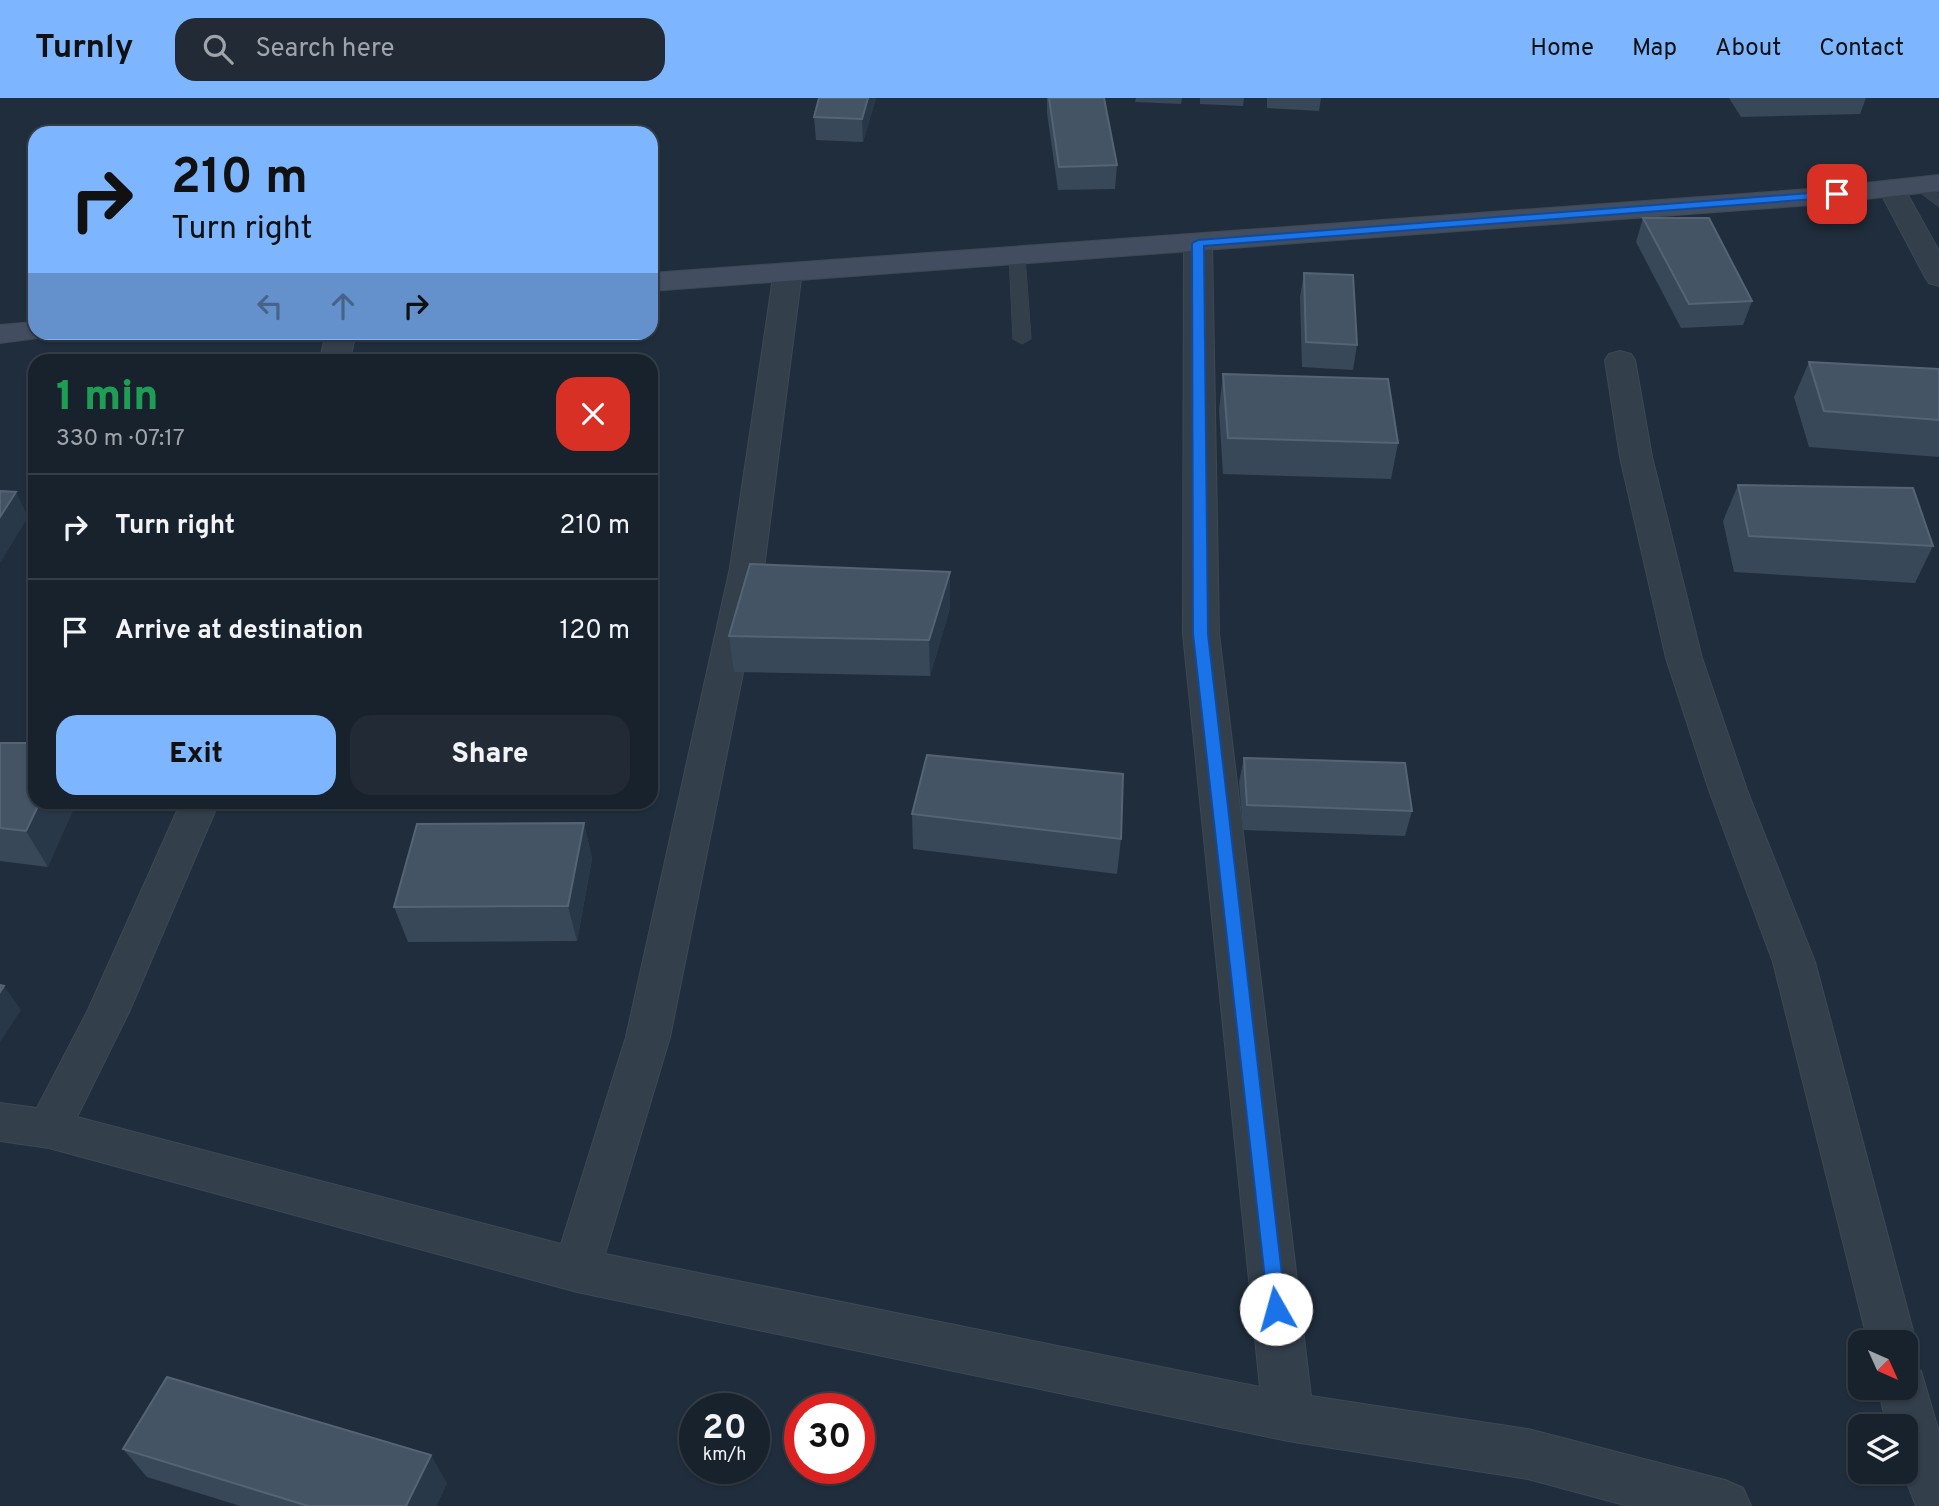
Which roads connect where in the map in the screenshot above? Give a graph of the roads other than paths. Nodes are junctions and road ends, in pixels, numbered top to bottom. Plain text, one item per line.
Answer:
1 (1939, 163) edge
2 (1891, 188) junction
3 (1933, 190) edge
4 (1198, 243) junction
5 (1017, 256) junction
6 (658, 260) edge
7 (788, 271) junction
8 (1939, 277) edge
9 (658, 281) edge
10 (28, 310) edge
11 (0, 312) edge
12 (28, 332) edge
13 (0, 334) edge
14 (1022, 339) dead end
15 (1620, 360) dead end
16 (197, 809) edge
17 (0, 1122) edge
18 (49, 1129) junction
19 (577, 1270) junction
20 (1889, 1330) edge
21 (1906, 1400) edge
22 (1288, 1417) junction
23 (1939, 1499) edge
24 (1725, 1506) edge

1 - 6 street
2 - 3 street
2 - 4 street
2 - 8 street
4 - 5 street
4 - 22 street
5 - 7 street
5 - 14 lane
7 - 9 street
7 - 19 street
10 - 11 street
12 - 13 street
15 - 20 street
16 - 18 street
17 - 18 street
18 - 19 street
19 - 22 street
21 - 23 street
22 - 24 street

